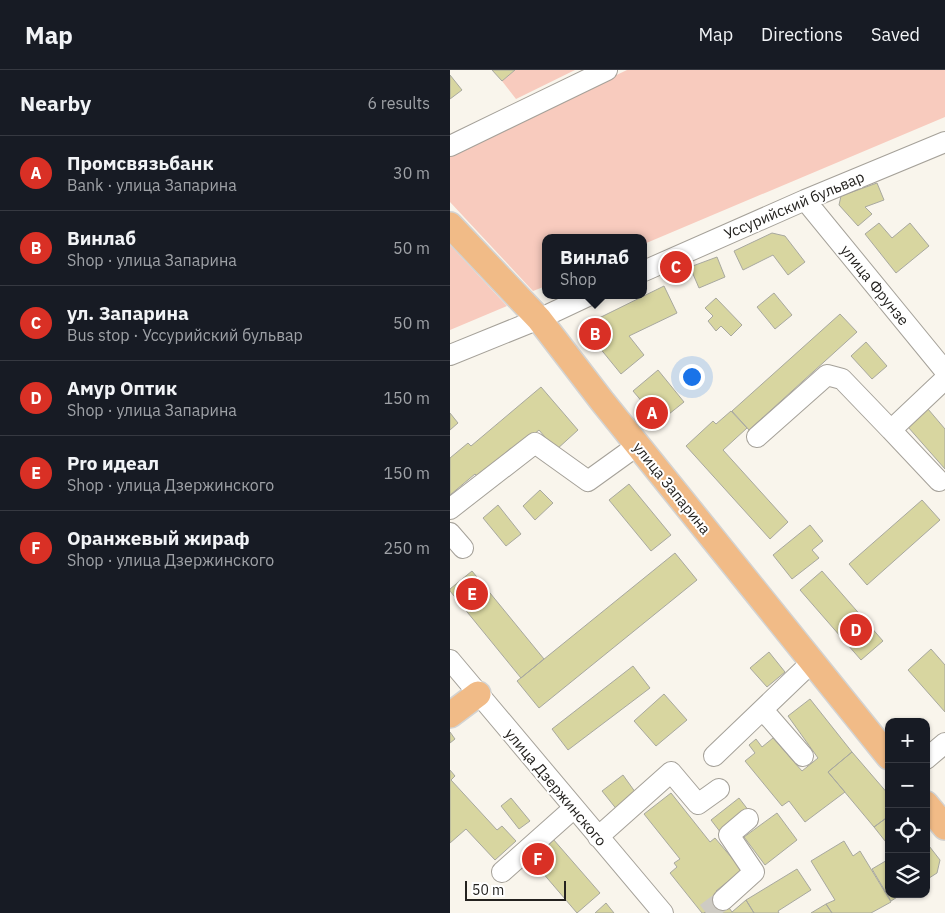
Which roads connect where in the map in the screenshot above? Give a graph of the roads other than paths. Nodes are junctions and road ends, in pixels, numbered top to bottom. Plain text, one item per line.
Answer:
1 (607, 70) edge
2 (945, 142) edge
3 (450, 146) edge
4 (805, 200) junction
5 (450, 225) edge
6 (647, 270) edge
7 (582, 299) edge
8 (539, 319) junction
9 (450, 355) edge
10 (945, 371) edge
11 (945, 379) edge
12 (891, 430) junction
13 (757, 437) dead end
14 (638, 445) junction
15 (939, 481) dead end
16 (450, 509) edge
17 (450, 532) edge
18 (463, 548) dead end
19 (450, 660) edge
20 (812, 662) junction
21 (478, 694) junction
22 (763, 710) junction
23 (450, 715) edge
24 (945, 743) edge
25 (885, 752) edge
26 (714, 756) dead end
27 (803, 756) dead end
28 (930, 756) edge
29 (719, 789) dead end
30 (574, 808) junction
31 (929, 808) edge
32 (748, 819) dead end
33 (945, 827) edge
34 (598, 837) junction
35 (502, 872) dead end
36 (723, 900) tunnel mouth
37 (663, 913) edge

1 - 3 street
2 - 4 street, Уссурийский бульвар
4 - 6 street, Уссурийский бульвар
4 - 10 street, улица Фрунзе
5 - 8 main road, улица Запарина
7 - 8 street
8 - 9 street
8 - 14 main road, улица Запарина
11 - 12 street
12 - 13 street
12 - 15 street
14 - 16 street
14 - 20 main road, улица Запарина
17 - 18 street
19 - 21 street, улица Дзержинского
20 - 22 street
20 - 25 main road, улица Запарина
21 - 23 main road
21 - 30 street, улица Дзержинского
22 - 26 street
22 - 27 street
24 - 28 street
29 - 34 street
30 - 34 street, улица Дзержинского
30 - 35 street
31 - 33 main road
32 - 36 street
34 - 37 street, улица Дзержинского

